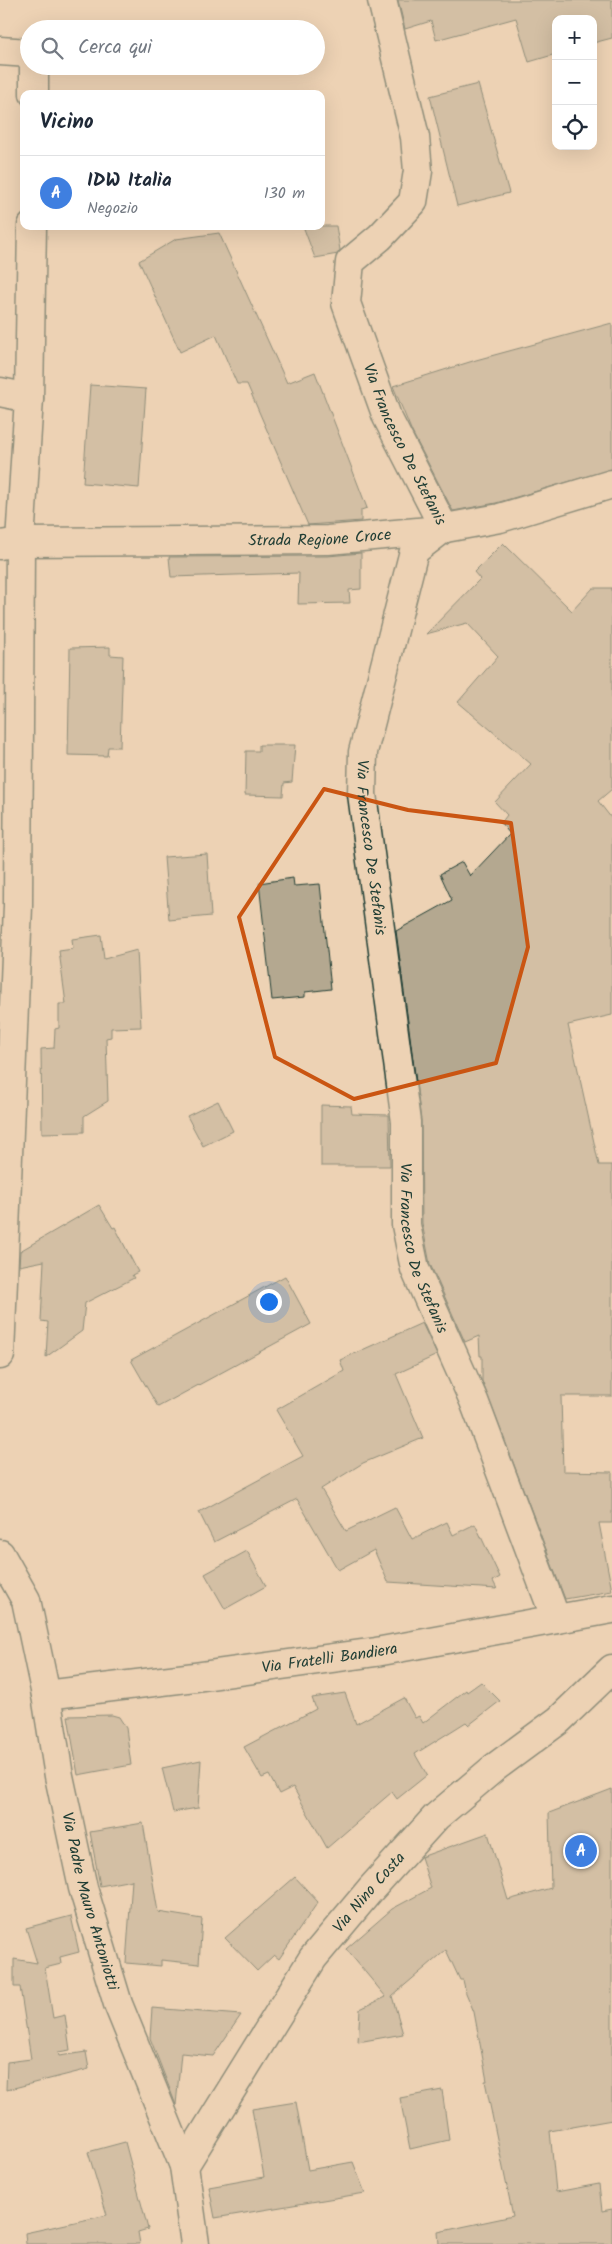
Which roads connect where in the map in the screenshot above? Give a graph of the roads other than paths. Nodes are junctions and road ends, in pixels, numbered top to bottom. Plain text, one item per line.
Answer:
1 (382, 0) edge
2 (0, 51) edge
3 (20, 52) edge
4 (34, 75) edge
5 (34, 90) edge
6 (32, 230) edge
7 (0, 392) edge
8 (29, 398) junction
9 (612, 484) edge
10 (444, 528) junction
11 (10, 544) edge
12 (9, 908) edge
13 (0, 1354) edge
14 (0, 1554) edge
15 (612, 1609) edge
16 (556, 1619) junction
17 (612, 1669) edge
18 (46, 1695) junction
19 (184, 2166) junction
20 (196, 2244) edge

1 - 10 street, Via Francesco De Stefanis
2 - 3 street
4 - 5 street
6 - 8 street
7 - 8 street
8 - 11 street
9 - 10 street, Strada Regione Croce
10 - 11 street, Strada Regione Croce
10 - 16 street, Via Francesco De Stefanis
11 - 12 street
12 - 13 street
14 - 18 street, Via Padre Mauro Antoniotti
15 - 16 street, Via Fratelli Bandiera
16 - 18 street, Via Fratelli Bandiera
17 - 19 street, Via Nino Costa
18 - 19 street, Via Padre Mauro Antoniotti
19 - 20 street, Via Padre Mauro Antoniotti

